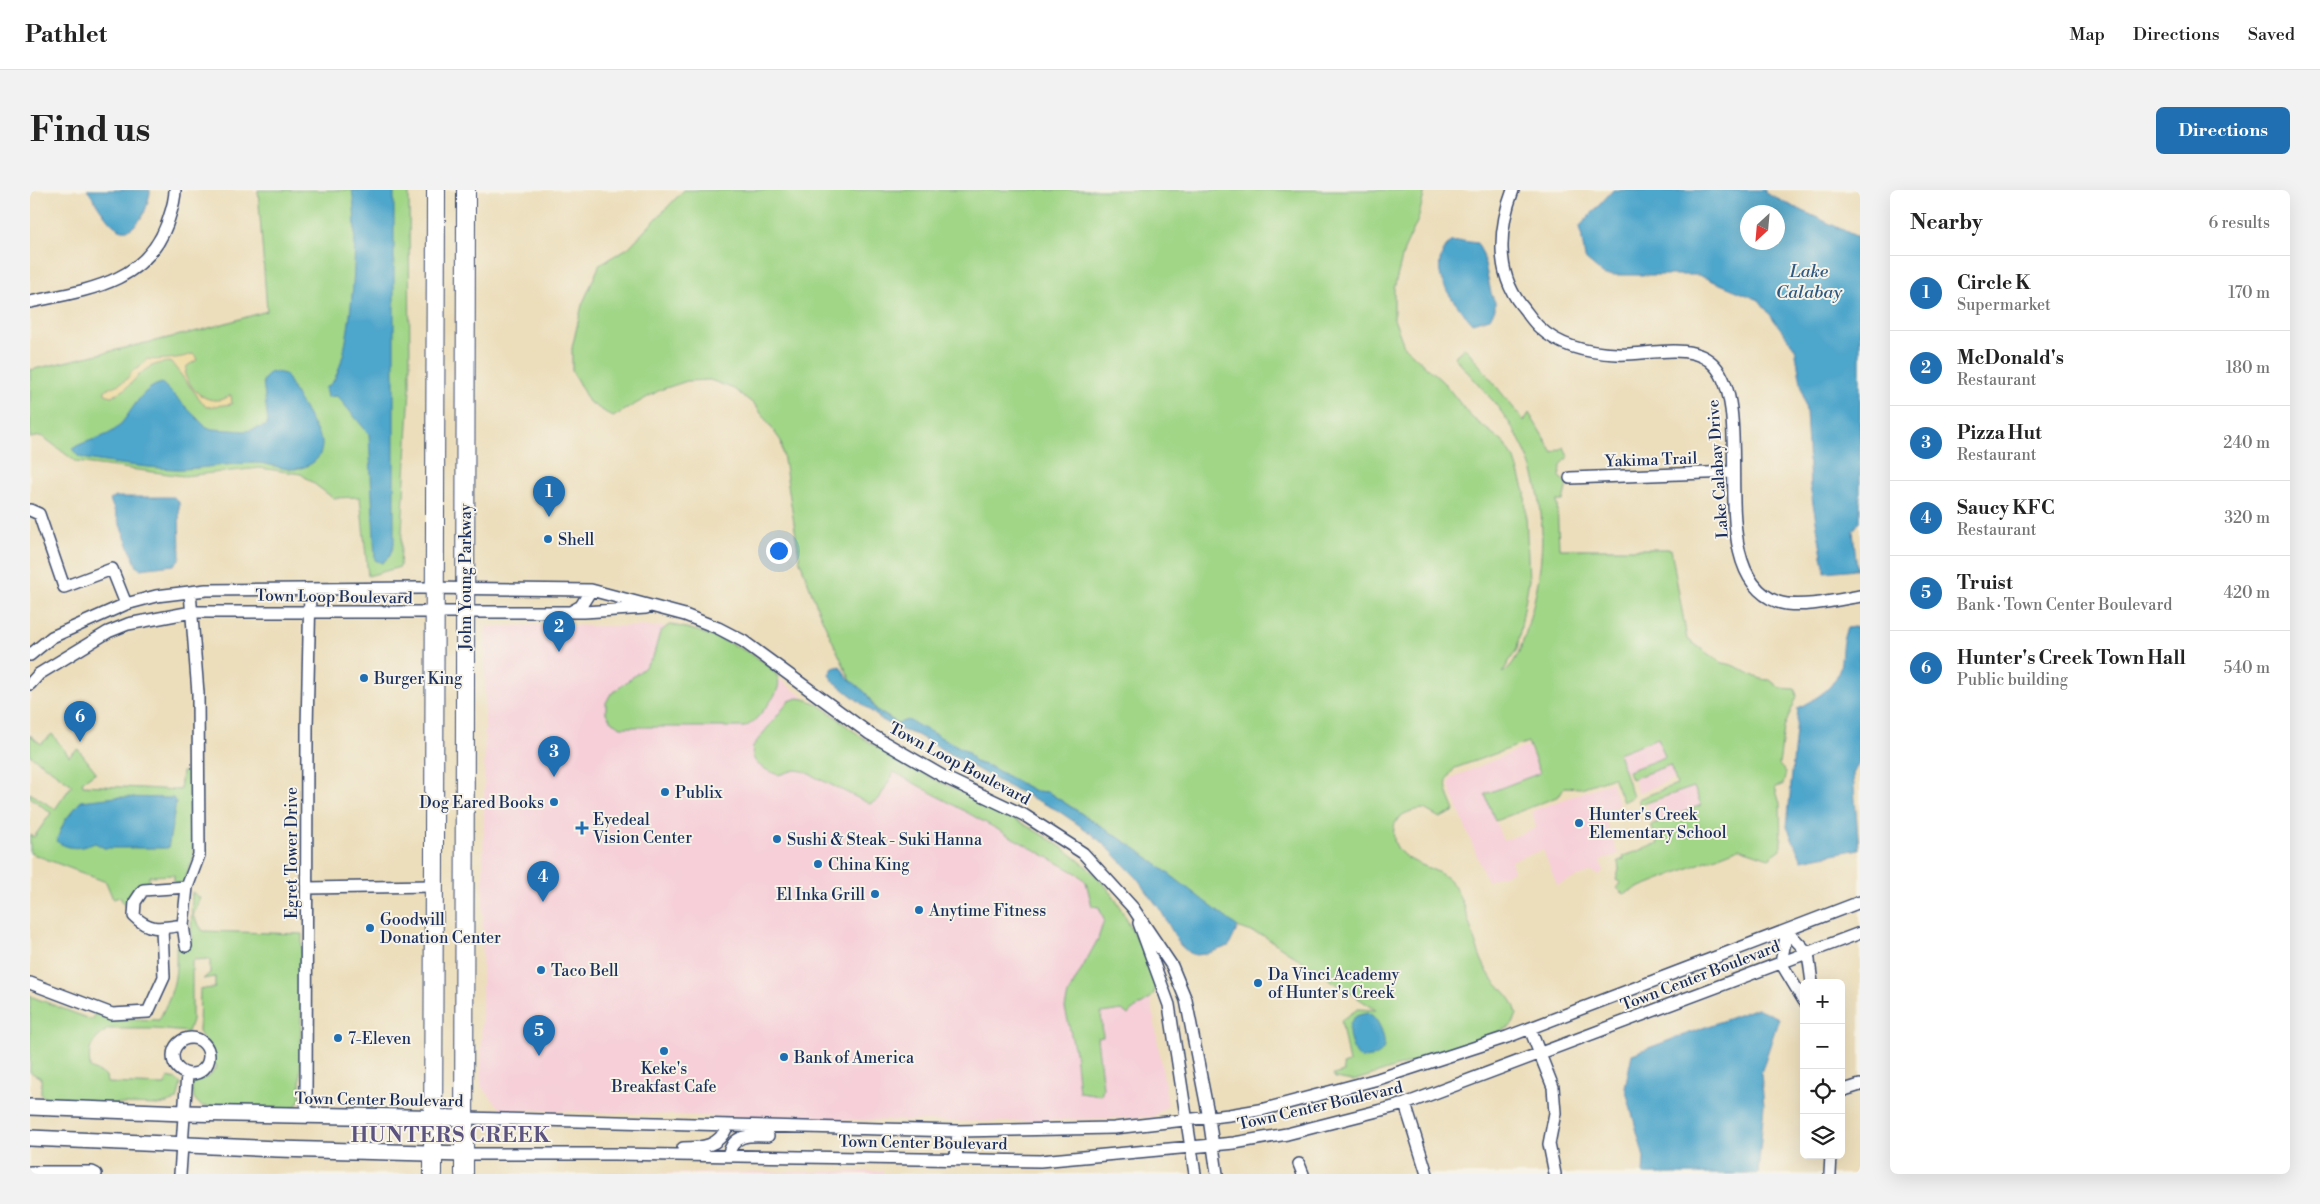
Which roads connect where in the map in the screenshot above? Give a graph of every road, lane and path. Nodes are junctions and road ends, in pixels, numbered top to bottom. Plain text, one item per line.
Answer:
1 (175, 190) edge
2 (436, 190) edge
3 (466, 190) edge
4 (1513, 190) edge
5 (30, 302) edge
6 (1733, 472) junction
7 (1570, 478) dead end
8 (30, 510) edge
9 (435, 588) junction
10 (465, 589) junction
11 (310, 590) junction
12 (591, 590) junction
13 (190, 592) junction
14 (1860, 596) edge
15 (126, 604) junction
16 (656, 608) junction
17 (309, 611) junction
18 (192, 612) junction
19 (465, 612) junction
20 (570, 612) junction
21 (435, 613) junction
22 (30, 655) edge
23 (30, 684) edge
24 (433, 886) junction
25 (187, 887) junction
26 (307, 888) junction
27 (1860, 902) edge
28 (1133, 908) junction
29 (183, 925) junction
30 (162, 928) junction
31 (1787, 931) junction
32 (1860, 933) edge
33 (186, 946) dead end
34 (1808, 952) junction
35 (1781, 963) junction
36 (1811, 979) edge
37 (30, 984) edge
38 (1800, 994) edge
39 (1530, 1029) junction
40 (1541, 1054) junction
41 (187, 1074) dead end
42 (1860, 1085) edge
43 (1845, 1090) edge
44 (1405, 1104) junction
45 (30, 1106) edge
46 (184, 1113) junction
47 (306, 1116) junction
48 (433, 1118) junction
49 (464, 1118) junction
50 (1209, 1118) junction
51 (1187, 1121) junction
52 (727, 1127) junction
53 (849, 1130) junction
54 (958, 1132) junction
55 (30, 1138) edge
56 (181, 1146) junction
57 (1212, 1146) junction
58 (1191, 1148) junction
59 (433, 1154) junction
60 (464, 1154) junction
61 (614, 1154) junction
62 (728, 1156) junction
63 (1831, 1159) edge
64 (956, 1160) junction
65 (30, 1172) edge
66 (96, 1174) edge
67 (180, 1174) edge
68 (433, 1174) edge
69 (464, 1174) edge
70 (1195, 1174) edge
71 (1217, 1174) edge
72 (1427, 1174) edge
73 (1555, 1174) edge
74 (1830, 1174) edge

1 - 5 street
2 - 9 highway, John Young Parkway
3 - 10 highway, John Young Parkway
4 - 6 street, Lake Calabay Drive
6 - 7 street, Yakima Trail
6 - 14 street, Lake Calabay Drive
8 - 15 street
9 - 10 street, Town Loop Boulevard
9 - 11 street, Town Loop Boulevard
9 - 21 highway, John Young Parkway
10 - 12 street, Town Loop Boulevard
10 - 19 highway, John Young Parkway
11 - 13 street, Town Loop Boulevard
11 - 17 street, Egret Tower Drive
12 - 16 street, Town Loop Boulevard
12 - 20 street
13 - 15 street, Town Loop Boulevard
13 - 18 street
15 - 22 street, Town Loop Boulevard
16 - 20 street, Town Loop Boulevard
16 - 28 street, Town Loop Boulevard
17 - 18 street, Town Loop Boulevard
17 - 21 street, Town Loop Boulevard
17 - 26 street, Egret Tower Drive
18 - 23 street, Town Loop Boulevard
18 - 25 street
19 - 20 street, Town Loop Boulevard
19 - 21 street, Town Loop Boulevard
19 - 49 highway, John Young Parkway
21 - 24 highway, John Young Parkway
24 - 26 street
24 - 48 highway, John Young Parkway
25 - 29 street
25 - 30 street
26 - 47 street, Egret Tower Drive
27 - 31 street, Town Center Boulevard
28 - 50 street, Town Loop Boulevard
28 - 51 street, Town Loop Boulevard
29 - 30 street
29 - 33 street
30 - 37 street
31 - 34 street
31 - 35 street
31 - 39 street, Town Center Boulevard
32 - 34 street, Town Center Boulevard
34 - 35 street, Town Center Boulevard
34 - 36 street
35 - 38 street
35 - 40 street, Town Center Boulevard
39 - 40 street
39 - 50 street, Town Center Boulevard
40 - 44 street, Town Center Boulevard
40 - 73 street
41 - 46 street
42 - 43 street
44 - 57 street, Town Center Boulevard
44 - 72 street
45 - 46 main road, Town Center Boulevard
46 - 47 main road, Town Center Boulevard
46 - 56 street
47 - 48 main road, Town Center Boulevard
48 - 49 main road, Town Center Boulevard
48 - 59 highway, John Young Parkway
49 - 52 street, Town Center Boulevard
49 - 60 highway, John Young Parkway
50 - 51 street, Town Center Boulevard
50 - 57 street, Town Loop Boulevard
51 - 54 street, Town Center Boulevard
51 - 58 street, Town Loop Boulevard
52 - 53 street, Town Center Boulevard
52 - 61 street, Town Center Boulevard
53 - 54 street, Town Center Boulevard
53 - 62 street, Town Center Boulevard
54 - 64 street
55 - 56 main road, Town Center Boulevard
56 - 59 main road, Town Center Boulevard
56 - 67 street
57 - 58 street, Town Center Boulevard
57 - 71 street, Town Loop Boulevard
58 - 64 street, Town Center Boulevard
58 - 70 street, Town Loop Boulevard
59 - 60 main road, Town Center Boulevard
59 - 68 highway, John Young Parkway
60 - 61 street, Town Center Boulevard
60 - 69 highway, John Young Parkway
61 - 62 street, Town Center Boulevard
62 - 64 street, Town Center Boulevard
63 - 74 street
65 - 66 street

